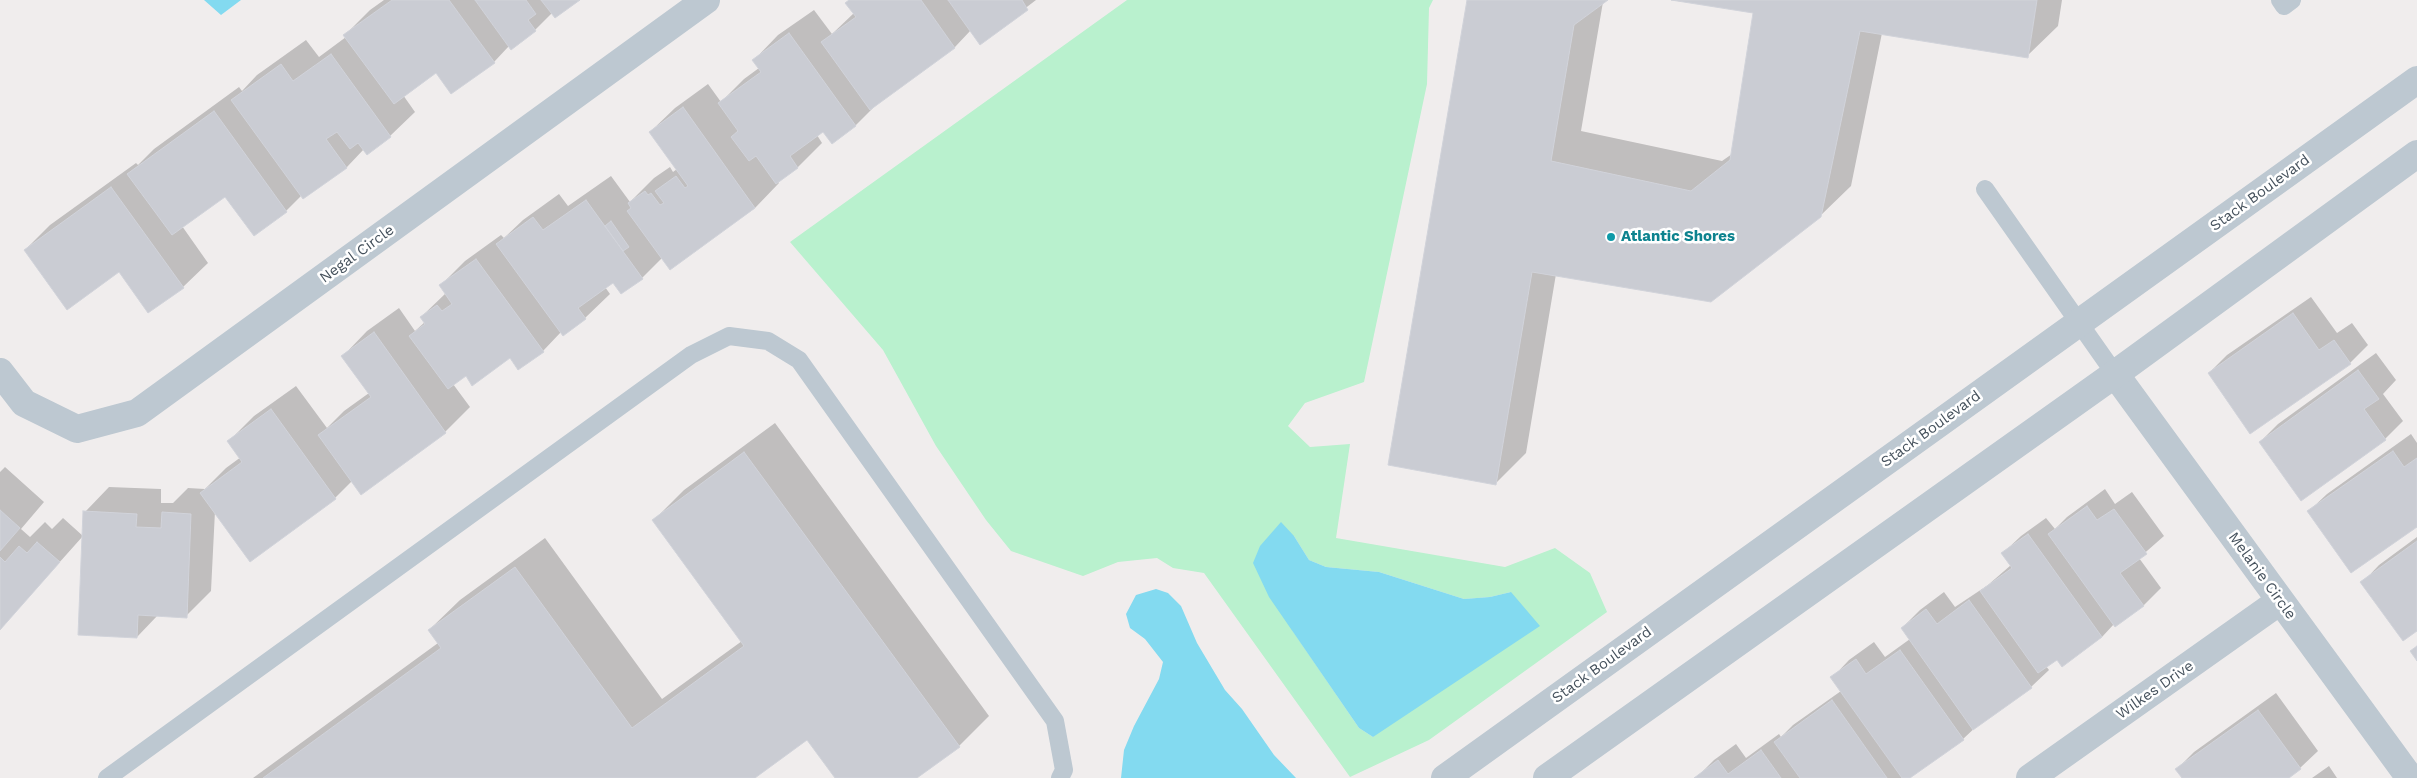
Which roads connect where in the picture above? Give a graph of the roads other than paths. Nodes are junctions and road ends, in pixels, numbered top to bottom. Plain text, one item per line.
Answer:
1 (706, 0) edge
2 (2280, 0) edge
3 (2292, 0) edge
4 (2417, 80) edge
5 (2417, 154) edge
6 (1984, 189) dead end
7 (2079, 323) junction
8 (0, 372) edge
9 (2115, 374) junction
10 (2280, 601) junction
11 (108, 778) edge
12 (1060, 778) edge
13 (1445, 778) edge
14 (1547, 778) edge
15 (2030, 778) edge
16 (2410, 778) edge

1 - 8 street, Negal Circle
2 - 3 lane
4 - 7 street, Stack Boulevard
5 - 9 street
6 - 7 lane
7 - 9 lane
7 - 13 street, Stack Boulevard
9 - 10 street, Melanie Circle
9 - 14 street
10 - 15 street, Wilkes Drive
10 - 16 street, Melanie Circle
11 - 12 lane

